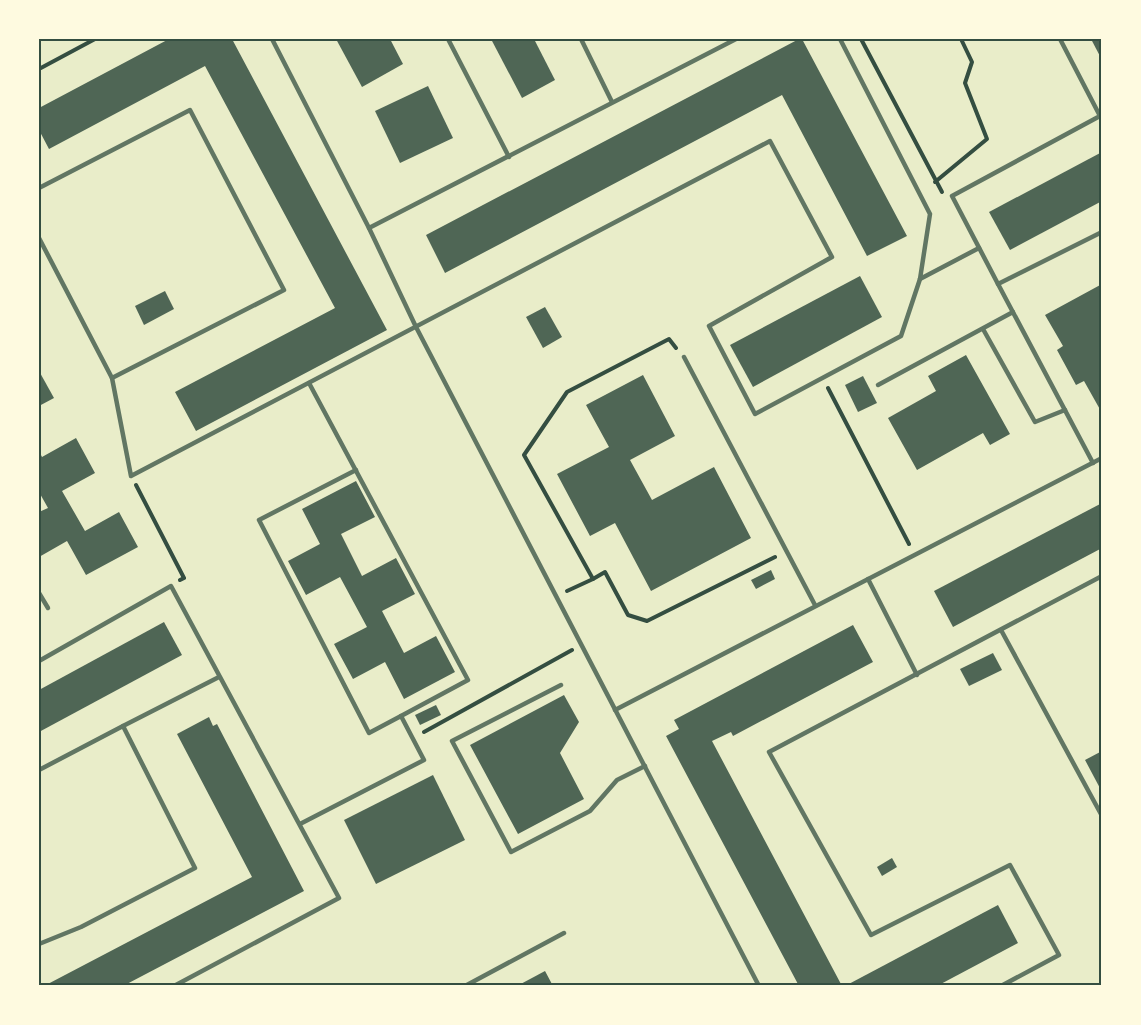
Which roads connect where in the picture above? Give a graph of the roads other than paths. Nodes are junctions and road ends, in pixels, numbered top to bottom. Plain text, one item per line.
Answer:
1 (272, 39) edge
2 (448, 39) edge
3 (581, 39) edge
4 (736, 39) edge
5 (840, 39) edge
6 (1060, 39) edge
7 (612, 102) junction
8 (509, 157) junction
9 (39, 188) edge
10 (369, 228) junction
11 (1102, 232) edge
12 (39, 238) edge
13 (979, 248) junction
14 (920, 279) junction
15 (998, 284) junction
16 (1013, 312) junction
17 (416, 327) junction
18 (983, 329) junction
19 (684, 357) road end
20 (112, 378) junction
21 (309, 383) junction
22 (878, 385) dead end
23 (1065, 410) junction
24 (1102, 458) edge
25 (1093, 463) junction
26 (356, 470) junction
27 (1102, 576) edge
28 (868, 579) junction
29 (39, 593) edge
30 (815, 605) junction
31 (48, 608) dead end
32 (1001, 630) junction
33 (39, 661) edge
34 (917, 675) junction
35 (219, 677) junction
36 (561, 685) dead end
37 (615, 710) junction
38 (401, 716) junction
39 (123, 726) junction
40 (645, 766) junction
41 (39, 770) edge
42 (1102, 816) edge
43 (300, 824) junction
44 (564, 933) dead end
45 (39, 944) edge
46 (174, 986) edge
47 (465, 986) edge
48 (759, 986) edge
49 (1001, 986) edge

1 - 10 lane
2 - 8 lane
3 - 7 lane
4 - 7 lane
5 - 14 lane
6 - 13 lane
7 - 8 lane
8 - 10 lane
9 - 20 lane
10 - 17 lane
11 - 15 lane
12 - 20 lane
13 - 14 lane
13 - 15 lane
14 - 17 lane
15 - 16 lane
16 - 18 lane
16 - 23 lane
17 - 21 lane
17 - 37 lane
18 - 22 lane
18 - 23 lane
19 - 30 lane
20 - 21 lane
21 - 26 lane
23 - 25 lane
24 - 25 lane
25 - 28 lane
26 - 38 lane
26 - 38 lane
27 - 32 lane
28 - 30 lane
28 - 34 lane
29 - 31 lane
30 - 37 lane
32 - 34 lane
32 - 42 lane
33 - 35 lane
34 - 49 lane
35 - 39 lane
35 - 43 lane
36 - 40 lane
37 - 40 lane
38 - 43 lane
39 - 41 lane
39 - 45 lane
40 - 48 lane
43 - 46 lane
44 - 47 lane

